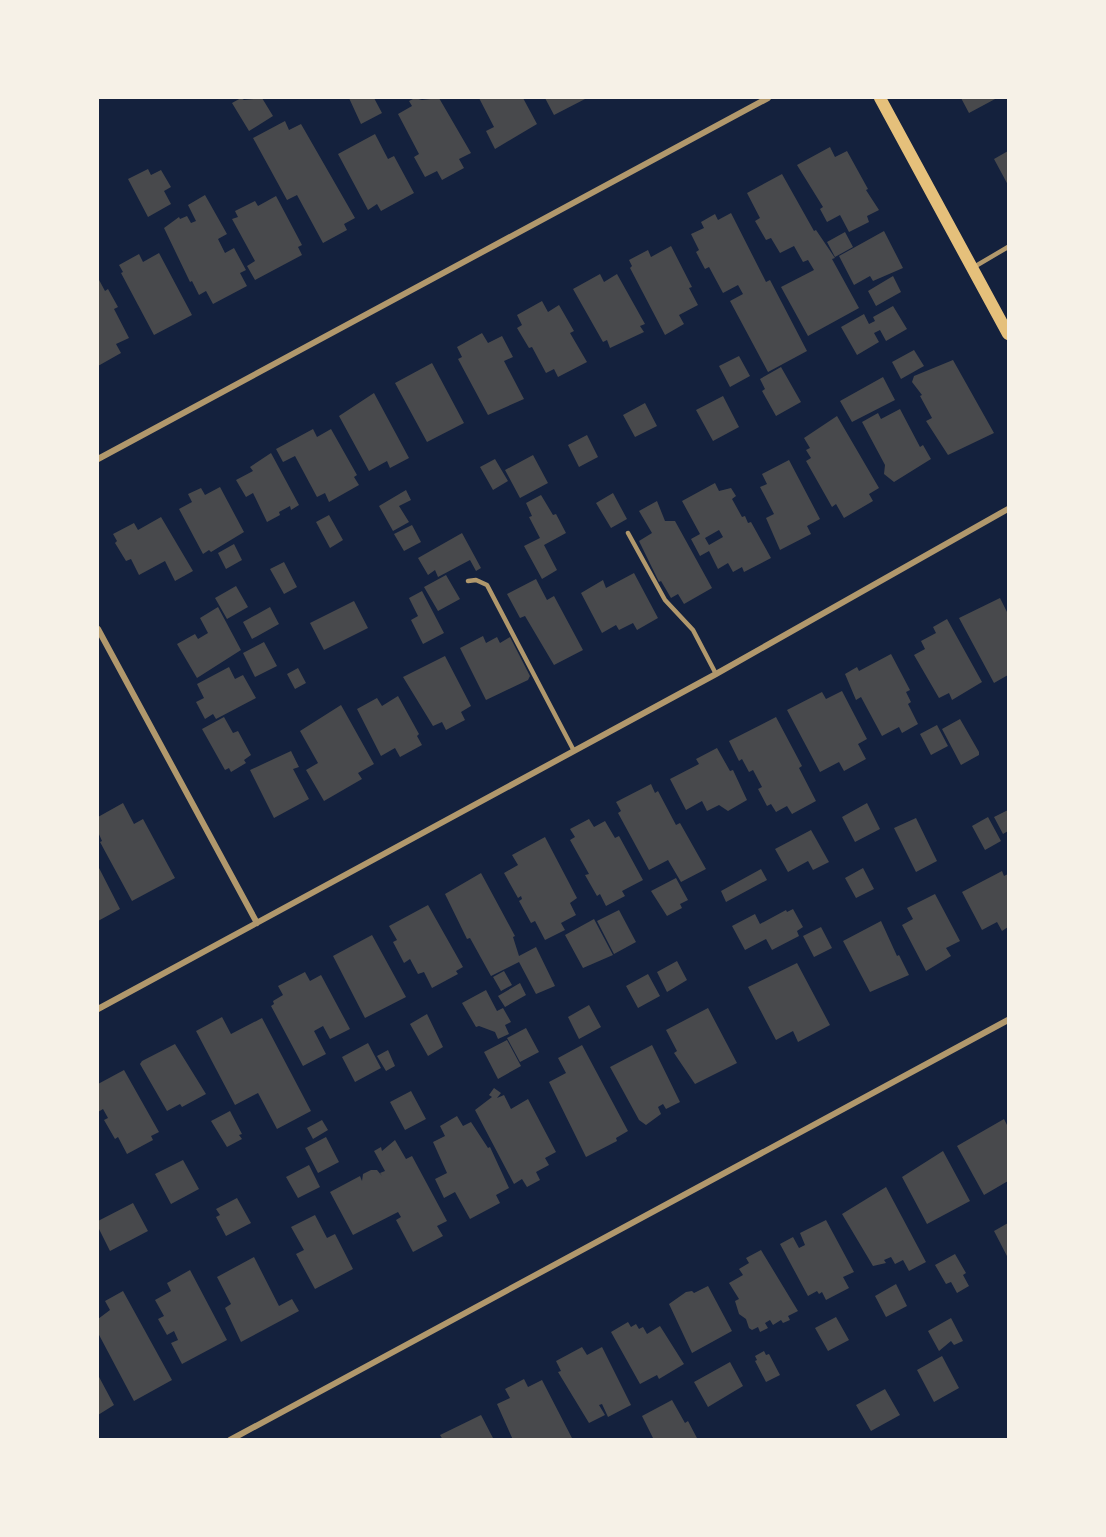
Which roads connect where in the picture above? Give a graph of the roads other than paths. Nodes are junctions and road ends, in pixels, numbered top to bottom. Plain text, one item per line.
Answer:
1 (768, 98) edge
2 (880, 98) edge
3 (1008, 248) edge
4 (972, 268) junction
5 (1008, 334) edge
6 (98, 459) edge
7 (1008, 509) edge
8 (628, 532) dead end
9 (468, 581) dead end
10 (98, 629) edge
11 (716, 674) junction
12 (574, 751) junction
13 (258, 922) junction
14 (98, 1009) edge
15 (1008, 1020) edge
16 (230, 1440) edge

1 - 6 street
2 - 4 main road
3 - 4 lane
4 - 5 main road
7 - 11 street
8 - 11 lane
9 - 12 lane
10 - 13 street
11 - 12 street
12 - 13 street
13 - 14 street
15 - 16 street

